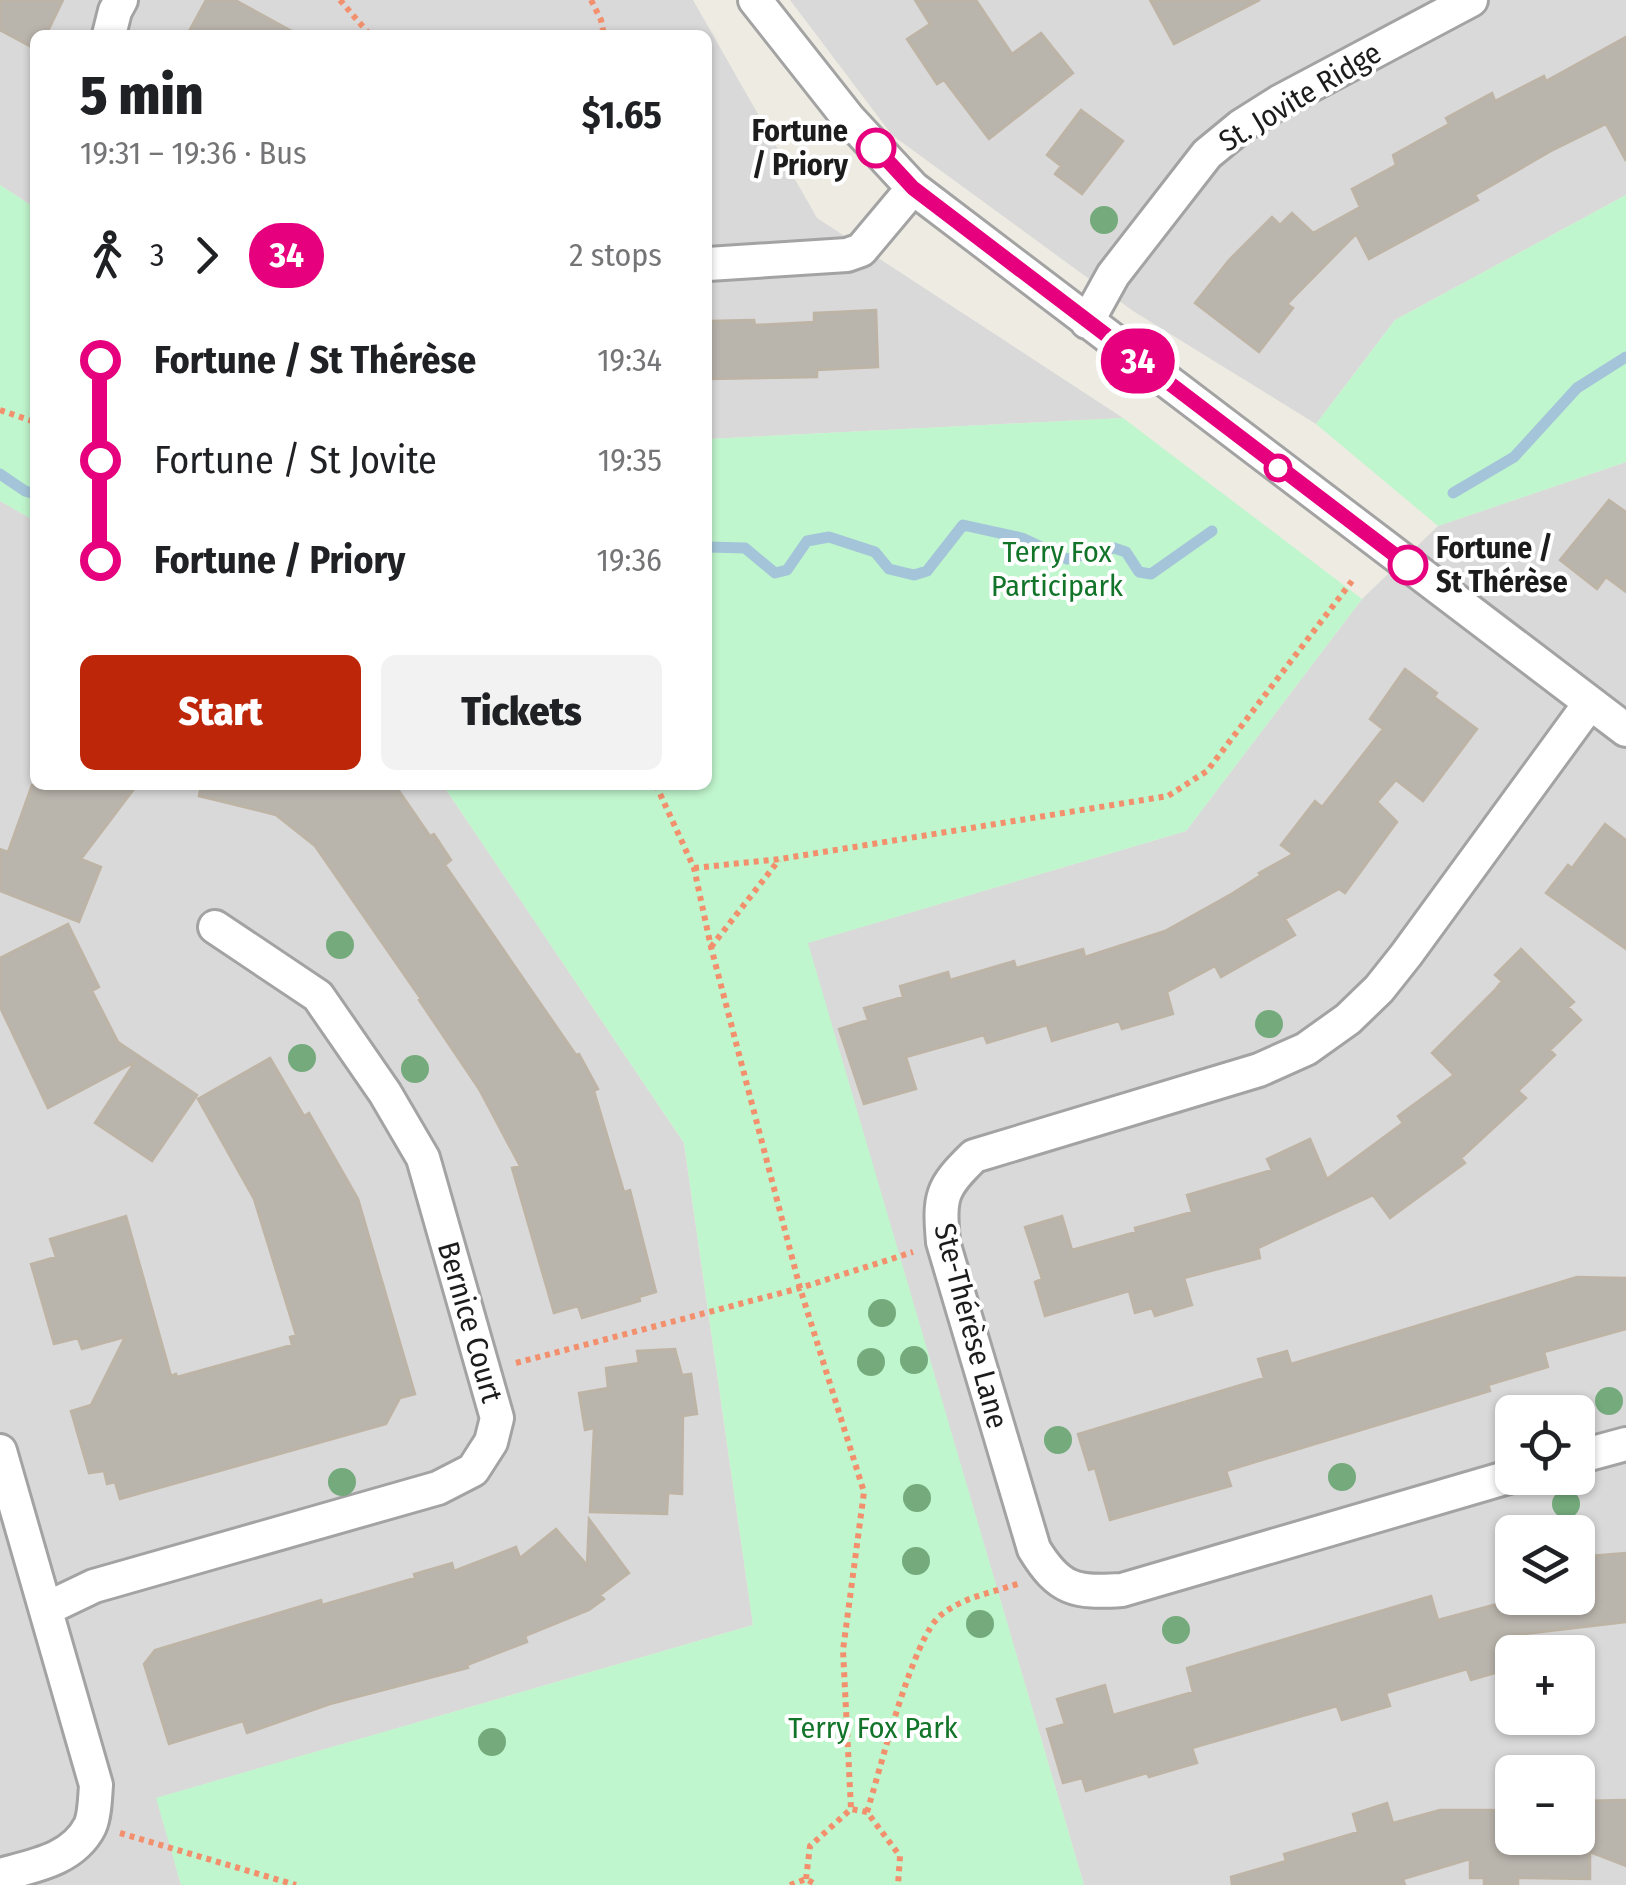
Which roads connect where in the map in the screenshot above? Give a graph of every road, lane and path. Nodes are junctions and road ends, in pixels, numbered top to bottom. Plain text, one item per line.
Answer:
1 (121, 0) edge
2 (340, 0) edge
3 (590, 0) edge
4 (755, 0) edge
5 (1471, 0) edge
6 (110, 30) edge
7 (366, 30) edge
8 (603, 30) edge
9 (913, 188) junction
10 (712, 264) edge
11 (1087, 322) junction
12 (0, 410) edge
13 (30, 420) edge
14 (1352, 581) dead end
15 (1590, 703) junction
16 (1626, 730) edge
17 (658, 790) edge
18 (780, 859) junction
19 (694, 868) junction
20 (214, 928) dead end
21 (710, 948) junction
22 (944, 1242) junction
23 (800, 1288) junction
24 (486, 1370) junction
25 (1626, 1444) edge
26 (0, 1451) edge
27 (1595, 1452) edge
28 (1495, 1481) edge
29 (1048, 1573) junction
30 (46, 1609) junction
31 (851, 1809) junction
32 (867, 1812) junction
33 (91, 1824) junction
34 (0, 1875) edge
35 (806, 1879) junction
36 (296, 1885) edge
37 (790, 1885) edge
38 (818, 1885) edge
39 (898, 1885) edge

1 - 6 street
2 - 7 path
3 - 8 path
4 - 9 street
5 - 11 street, St. Jovite Ridge
9 - 10 street
9 - 11 street
11 - 15 street
12 - 13 path
14 - 18 path
15 - 16 street
15 - 22 street, Ste-Thérèse Lane
17 - 19 path
18 - 19 path
18 - 21 path
19 - 21 path
20 - 24 street, Bernice Court
21 - 23 path
22 - 23 path
22 - 29 street, Ste-Thérèse Lane
23 - 24 path
23 - 31 path
24 - 30 street, Bernice Court
25 - 27 street
26 - 30 street
28 - 29 street
29 - 32 path
30 - 33 street
31 - 32 path
31 - 35 path
32 - 39 path
33 - 34 street
33 - 36 path
35 - 37 path
35 - 38 path

